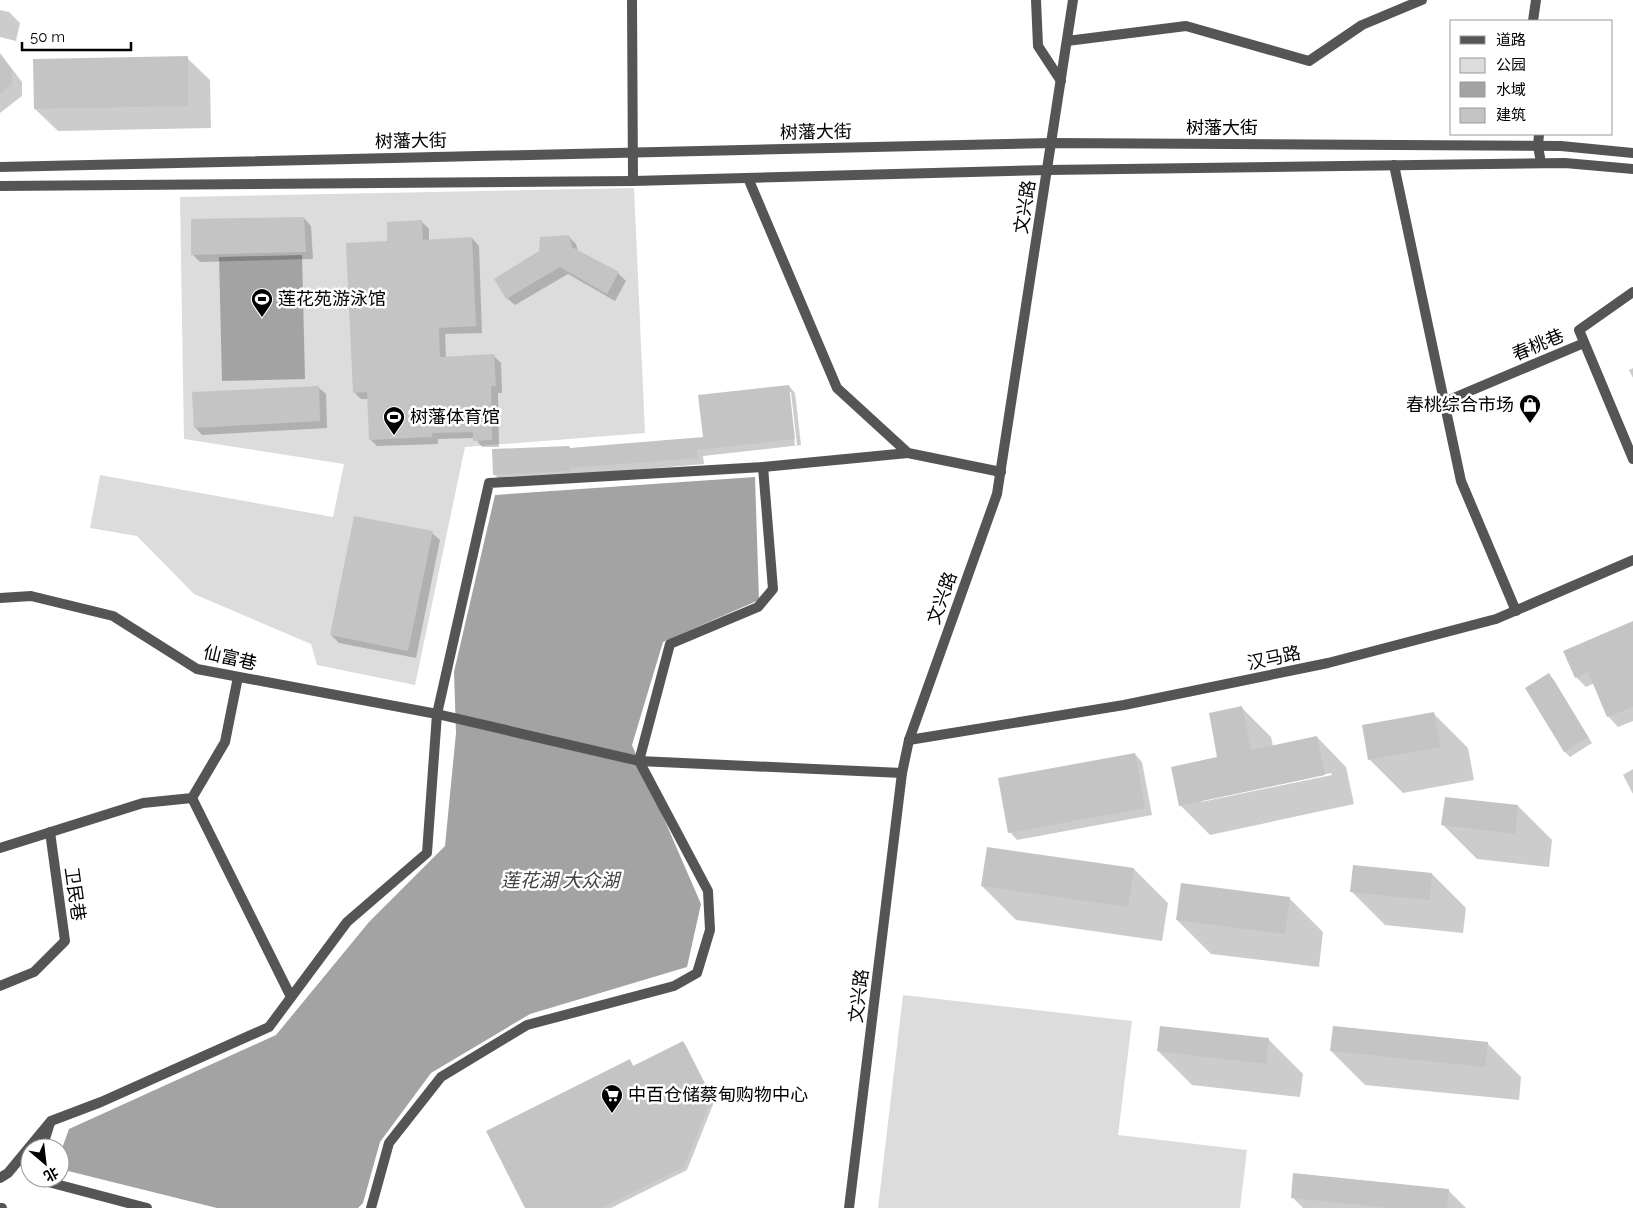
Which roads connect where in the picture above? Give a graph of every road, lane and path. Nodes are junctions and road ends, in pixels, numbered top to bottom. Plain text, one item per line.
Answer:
1 (632, 0) edge
2 (1036, 0) edge
3 (1073, 0) edge
4 (1422, 0) edge
5 (1536, 0) edge
6 (1533, 20) edge
7 (1067, 41) junction
8 (1061, 82) junction
9 (1538, 135) edge
10 (1052, 143) junction
11 (1538, 146) junction
12 (632, 152) junction
13 (1633, 153) edge
14 (1541, 163) junction
15 (1394, 165) junction
16 (0, 167) edge
17 (1633, 169) edge
18 (1048, 170) junction
19 (748, 178) junction
20 (633, 181) junction
21 (0, 186) edge
22 (1633, 292) edge
23 (1584, 343) junction
24 (1444, 402) junction
25 (908, 453) junction
26 (1633, 459) edge
27 (763, 467) junction
28 (1001, 472) junction
29 (1633, 560) edge
30 (0, 598) edge
31 (1516, 611) junction
32 (238, 677) junction
33 (437, 714) junction
34 (909, 740) junction
35 (639, 761) junction
36 (902, 773) junction
37 (192, 798) junction
38 (50, 832) junction
39 (0, 848) edge
40 (0, 986) edge
41 (291, 997) junction
42 (51, 1121) junction
43 (45, 1138) edge
44 (0, 1178) edge
45 (70, 1188) edge
46 (375, 1197) junction
47 (147, 1208) edge
48 (364, 1208) edge
49 (371, 1208) edge
50 (849, 1208) edge

1 - 12 street
2 - 8 street
3 - 7 street, 文兴路
4 - 7 street
5 - 6 street
7 - 8 street, 文兴路
8 - 10 street, 文兴路
9 - 11 street
10 - 11 street, 树藩大街
10 - 12 street, 树藩大街
10 - 18 street, 文兴路
11 - 13 street, 树藩大街
11 - 14 street
12 - 16 street, 树藩大街
12 - 20 street
14 - 15 street
14 - 17 street
15 - 18 street
15 - 24 street
18 - 19 street
18 - 28 street, 文兴路
19 - 20 street
19 - 25 street
20 - 21 street
22 - 23 street
23 - 24 street, 春桃巷
23 - 26 street, 春桃巷
24 - 31 street
25 - 27 street
25 - 28 street
27 - 33 street
27 - 35 street
28 - 34 street, 文兴路
29 - 31 street, 汉马路
30 - 32 street, 仙富巷
31 - 34 street, 汉马路
32 - 33 street, 仙富巷
32 - 37 street
33 - 35 street, 仙富巷
33 - 41 street
34 - 36 street, 文兴路
35 - 36 street, 仙富巷
35 - 46 street
36 - 50 street, 文兴路
37 - 38 street
37 - 41 street
38 - 39 street
38 - 40 street, 卫民巷
41 - 42 street
42 - 43 street
42 - 44 street
45 - 47 street
46 - 48 street
46 - 49 street

